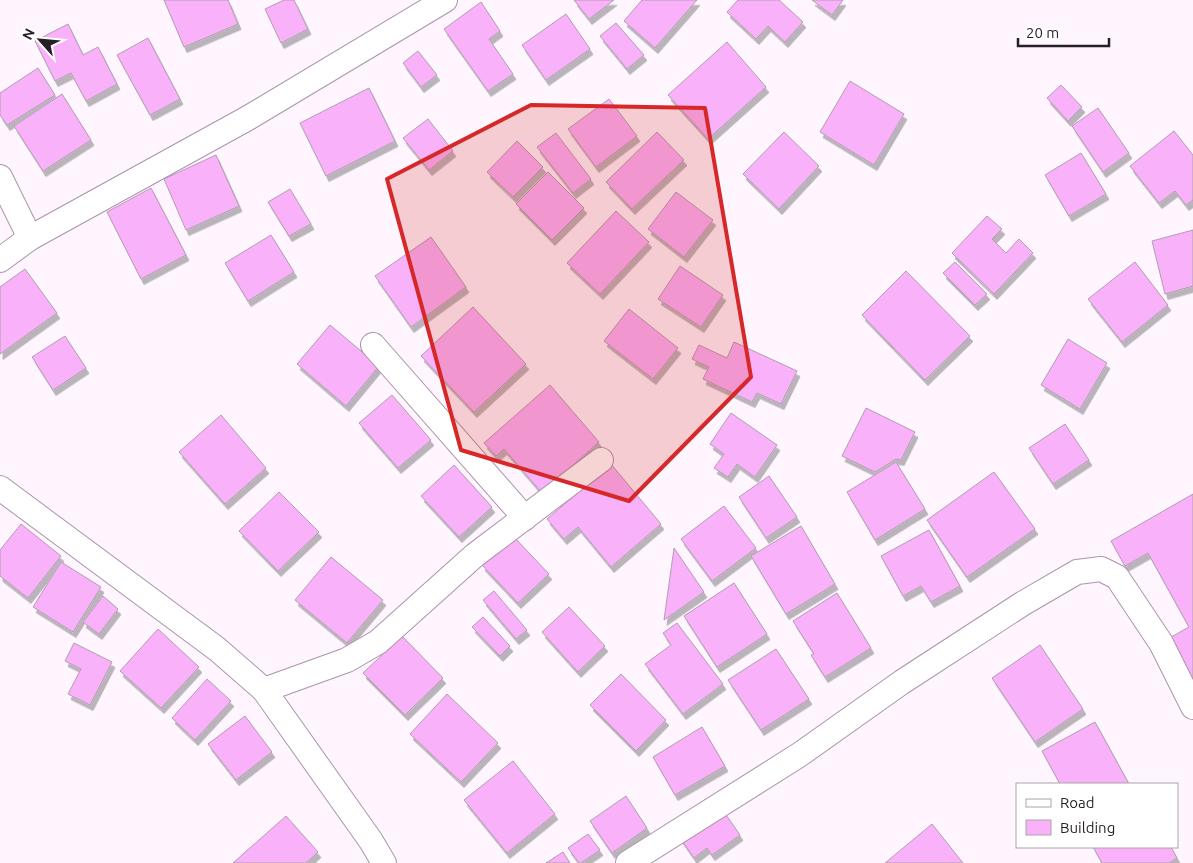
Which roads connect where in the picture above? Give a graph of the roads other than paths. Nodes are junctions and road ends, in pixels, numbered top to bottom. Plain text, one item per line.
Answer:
1 (445, 0) edge
2 (0, 177) edge
3 (30, 238) junction
4 (0, 260) edge
5 (373, 345) dead end
6 (601, 460) dead end
7 (0, 488) edge
8 (525, 518) junction
9 (264, 690) junction
10 (1193, 707) edge
11 (384, 863) edge
12 (628, 863) edge

1 - 3 street
2 - 3 street
3 - 4 street
5 - 8 street
6 - 8 street
7 - 9 street
8 - 9 street
9 - 11 street
10 - 12 street

